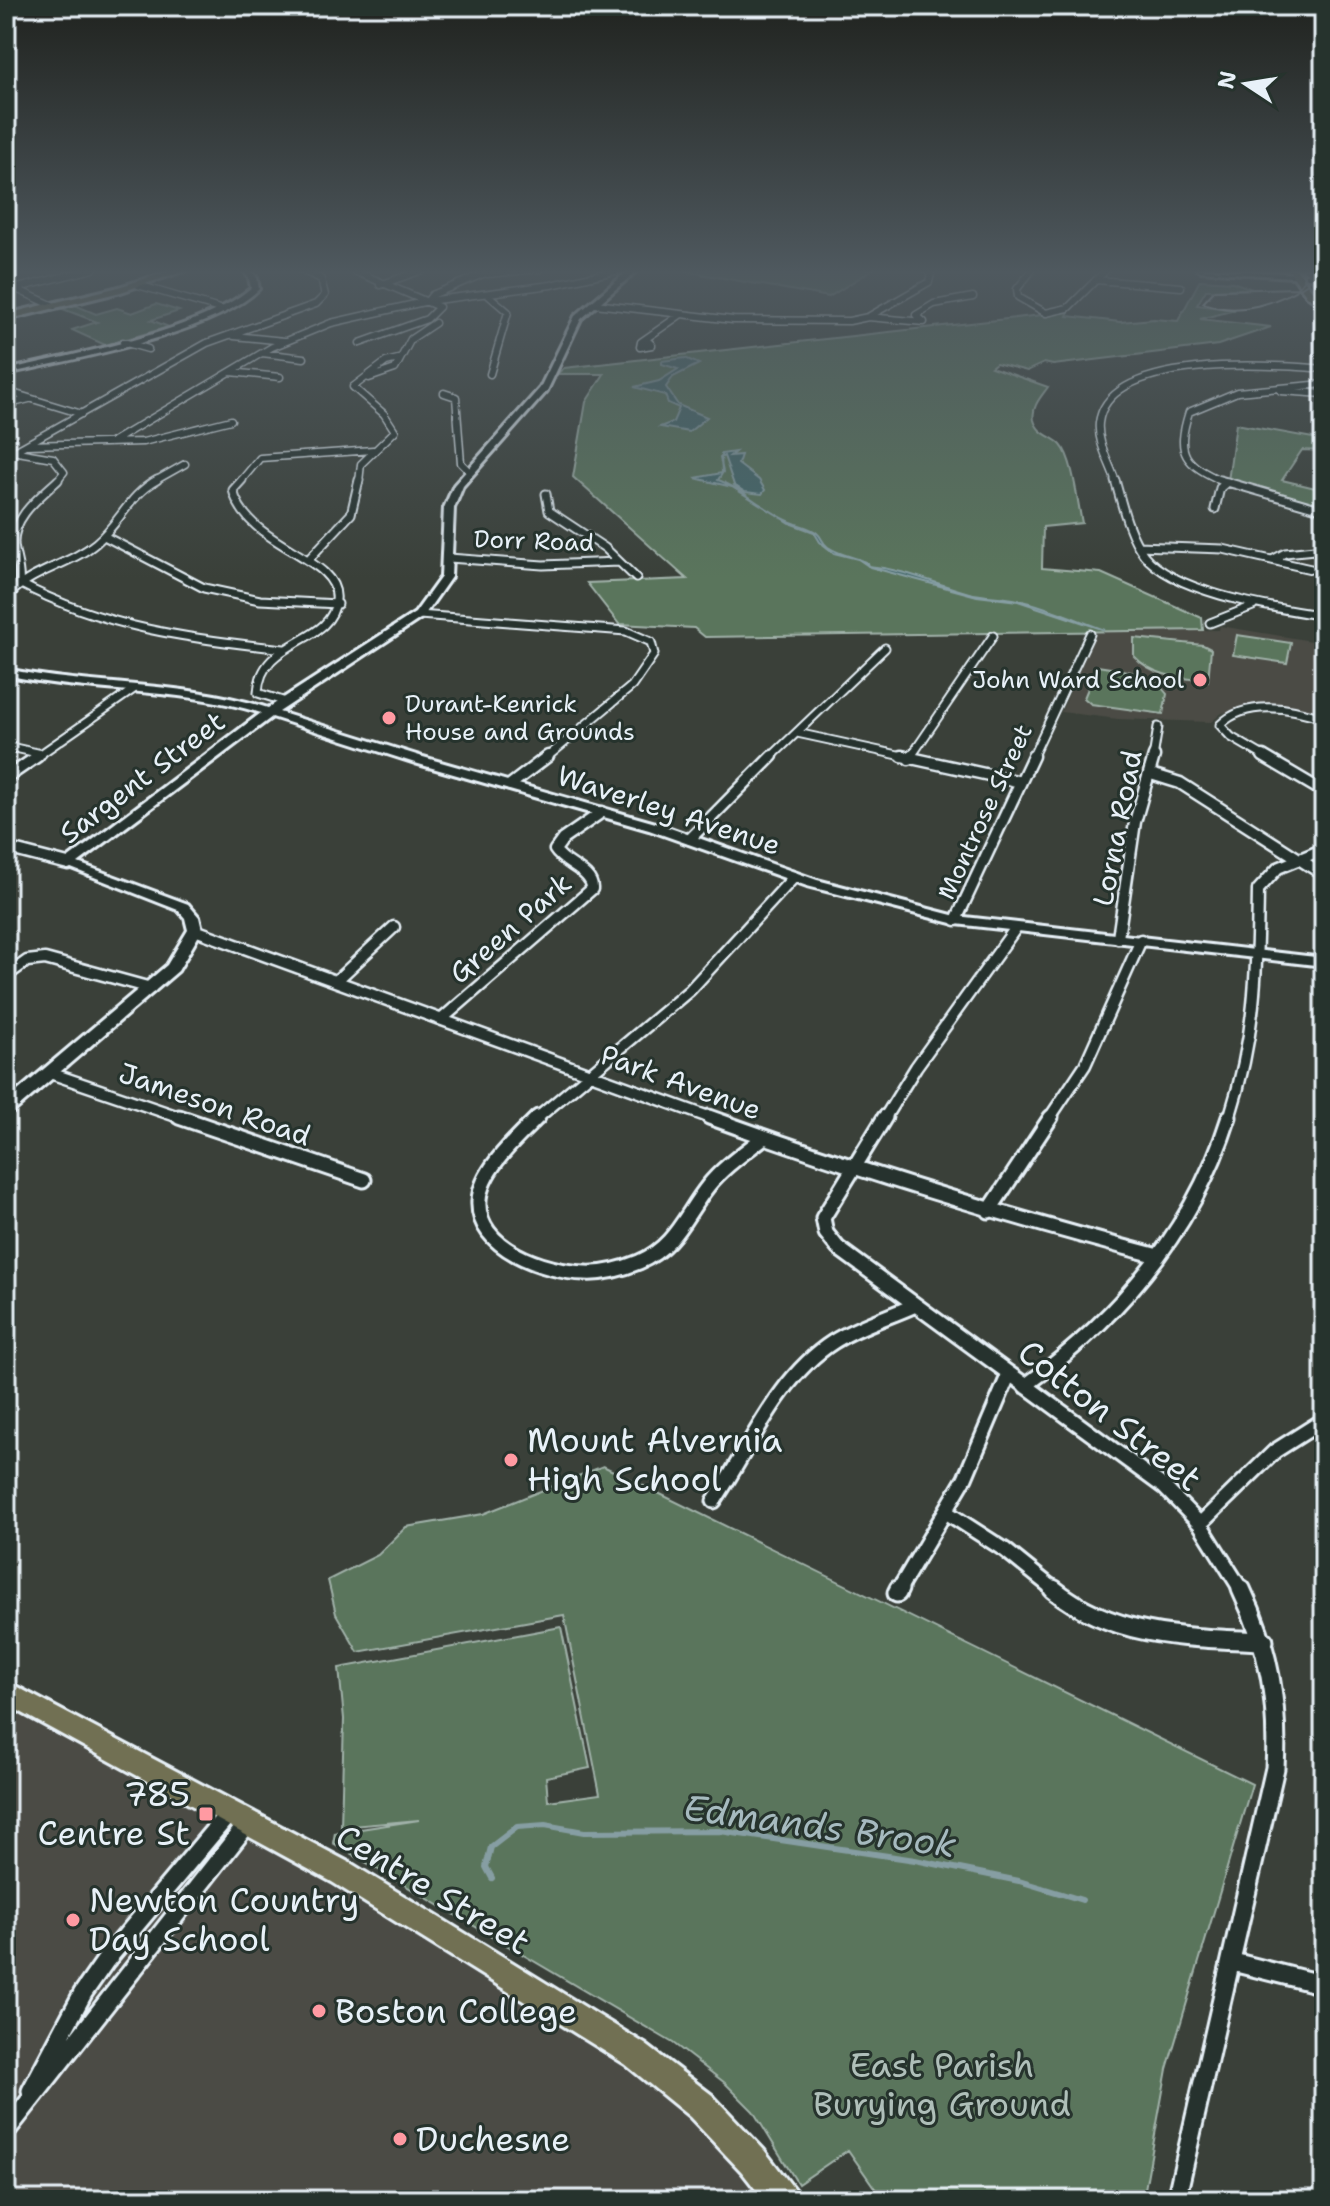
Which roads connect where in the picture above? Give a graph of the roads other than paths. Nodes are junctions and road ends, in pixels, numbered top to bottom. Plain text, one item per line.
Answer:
1 (156, 372) edge
2 (231, 372) joint
3 (386, 372) edge
4 (552, 372) edge
5 (1174, 372) edge
6 (280, 377) dead end
7 (1324, 384) edge
8 (1274, 387) junction
9 (6, 391) edge
10 (444, 393) dead end
11 (1324, 394) edge
12 (31, 399) junction
13 (6, 405) edge
14 (82, 414) junction
15 (231, 420) dead end
16 (110, 443) junction
17 (25, 445) junction
18 (6, 450) edge
19 (373, 450) junction
20 (16, 451) junction
21 (336, 454) junction
22 (6, 457) edge
23 (365, 459) junction
24 (185, 464) dead end
25 (469, 471) junction
26 (1227, 482) junction
27 (546, 494) dead end
28 (1215, 509) dead end
29 (1324, 510) edge
30 (104, 536) junction
31 (1138, 546) junction
32 (1324, 549) edge
33 (314, 550) junction
34 (293, 552) junction
35 (449, 558) junction
36 (308, 560) junction
37 (1272, 560) junction
38 (618, 562) junction
39 (1324, 572) edge
40 (636, 578) dead end
41 (19, 583) junction
42 (6, 598) edge
43 (338, 604) junction
44 (1254, 606) junction
45 (419, 615) junction
46 (1324, 616) edge
47 (1210, 623) dead end
48 (1090, 634) dead end
49 (993, 636) dead end
50 (885, 648) dead end
51 (284, 649) junction
52 (6, 672) edge
53 (134, 689) junction
54 (258, 693) junction
55 (286, 702) junction
56 (242, 704) junction
57 (269, 713) junction
58 (1324, 719) edge
59 (1158, 727) dead end
60 (797, 733) junction
61 (6, 746) edge
62 (42, 754) junction
63 (909, 759) junction
64 (1151, 774) junction
65 (6, 778) edge
66 (1021, 782) junction
67 (510, 785) junction
68 (1324, 792) edge
69 (602, 812) junction
70 (690, 839) junction
71 (6, 848) edge
72 (1324, 849) edge
73 (1297, 859) junction
74 (68, 864) junction
75 (1324, 875) edge
76 (794, 877) junction
77 (956, 920) junction
78 (394, 927) dead end
79 (1015, 929) junction
80 (195, 930) junction
81 (1118, 938) junction
82 (1141, 940) junction
83 (1257, 952) junction
84 (1324, 962) edge
85 (6, 976) edge
86 (336, 981) junction
87 (151, 988) junction
88 (442, 1019) junction
89 (50, 1073) junction
90 (590, 1073) junction
91 (6, 1109) edge
92 (763, 1138) junction
93 (851, 1169) junction
94 (364, 1180) dead end
95 (989, 1211) junction
96 (1158, 1256) junction
97 (913, 1306) junction
98 (1009, 1374) junction
99 (1025, 1386) junction
100 (1324, 1420) edge
101 (714, 1501) dead end
102 (946, 1512) junction
103 (1200, 1524) junction
104 (897, 1593) dead end
105 (1264, 1641) junction
106 (6, 1692) edge
107 (239, 1818) junction
108 (1233, 1962) junction
109 (1324, 1985) edge
110 (22, 2108) junction
111 (6, 2131) edge
112 (783, 2200) edge
113 (1176, 2200) edge

1 - 14 street
2 - 6 street
2 - 16 street
3 - 19 street
4 - 25 street
5 - 31 street
7 - 8 street
8 - 11 street
8 - 26 street
9 - 12 street
10 - 25 street
12 - 13 street
12 - 14 street
14 - 17 street
15 - 16 street
16 - 17 street
17 - 20 street
18 - 20 street
19 - 21 street
19 - 23 street
20 - 22 street
20 - 41 street
21 - 23 street
21 - 34 street
23 - 33 street
24 - 30 street
25 - 35 street
26 - 28 street
26 - 29 street
27 - 38 street
30 - 41 street
30 - 43 street
31 - 37 street
31 - 44 street
32 - 37 street
33 - 34 street
33 - 36 street
34 - 36 street
35 - 38 street, Dorr Road
35 - 45 street, Sargent Street
36 - 43 street
37 - 39 street
38 - 40 street
41 - 42 street
41 - 51 street
43 - 51 street
44 - 46 street
44 - 47 street
45 - 55 street, Sargent Street
45 - 67 street
48 - 66 street, Montrose Street
49 - 63 street
50 - 60 street
51 - 54 street
52 - 53 street, Waverley Avenue
53 - 56 street, Waverley Avenue
53 - 62 street
54 - 55 street
54 - 56 street
55 - 57 street, Sargent Street
56 - 57 street, Waverley Avenue
57 - 67 street, Waverley Avenue
57 - 74 street, Sargent Street
58 - 68 street
59 - 64 street, Lorna Road
60 - 63 street
60 - 70 street
61 - 62 street
62 - 65 street
63 - 66 street
64 - 73 street
64 - 81 street, Lorna Road
66 - 77 street, Montrose Street
67 - 69 street, Waverley Avenue
69 - 70 street, Waverley Avenue
69 - 88 street, Green Park
70 - 76 street, Waverley Avenue
71 - 74 street
72 - 73 street
73 - 75 street
73 - 83 street
74 - 80 street, Sargent Street
76 - 77 street, Waverley Avenue
76 - 90 street
77 - 79 street, Waverley Avenue
78 - 86 street
79 - 81 street, Waverley Avenue
79 - 93 street, Cotton Street
80 - 86 street, Park Avenue
80 - 87 street
81 - 82 street, Waverley Avenue
82 - 83 street, Waverley Avenue
82 - 95 street
83 - 84 street, Waverley Avenue
83 - 96 street
85 - 87 street
86 - 88 street, Park Avenue
87 - 89 street
88 - 90 street, Park Avenue
89 - 91 street
89 - 94 street, Jameson Road
90 - 92 street, Park Avenue
90 - 92 street
92 - 93 street, Park Avenue
93 - 95 street, Park Avenue
93 - 97 street, Cotton Street
95 - 96 street, Park Avenue
96 - 99 street
97 - 98 street, Cotton Street
97 - 101 street
98 - 99 street, Cotton Street
98 - 102 street
99 - 103 street, Cotton Street
100 - 103 street
102 - 104 street
102 - 105 street
103 - 105 street, Cotton Street
105 - 108 street, Cotton Street
106 - 107 main road, Centre Street
107 - 110 street
107 - 110 street
107 - 112 main road, Centre Street
108 - 109 street
108 - 113 street, Cotton Street
110 - 111 street

